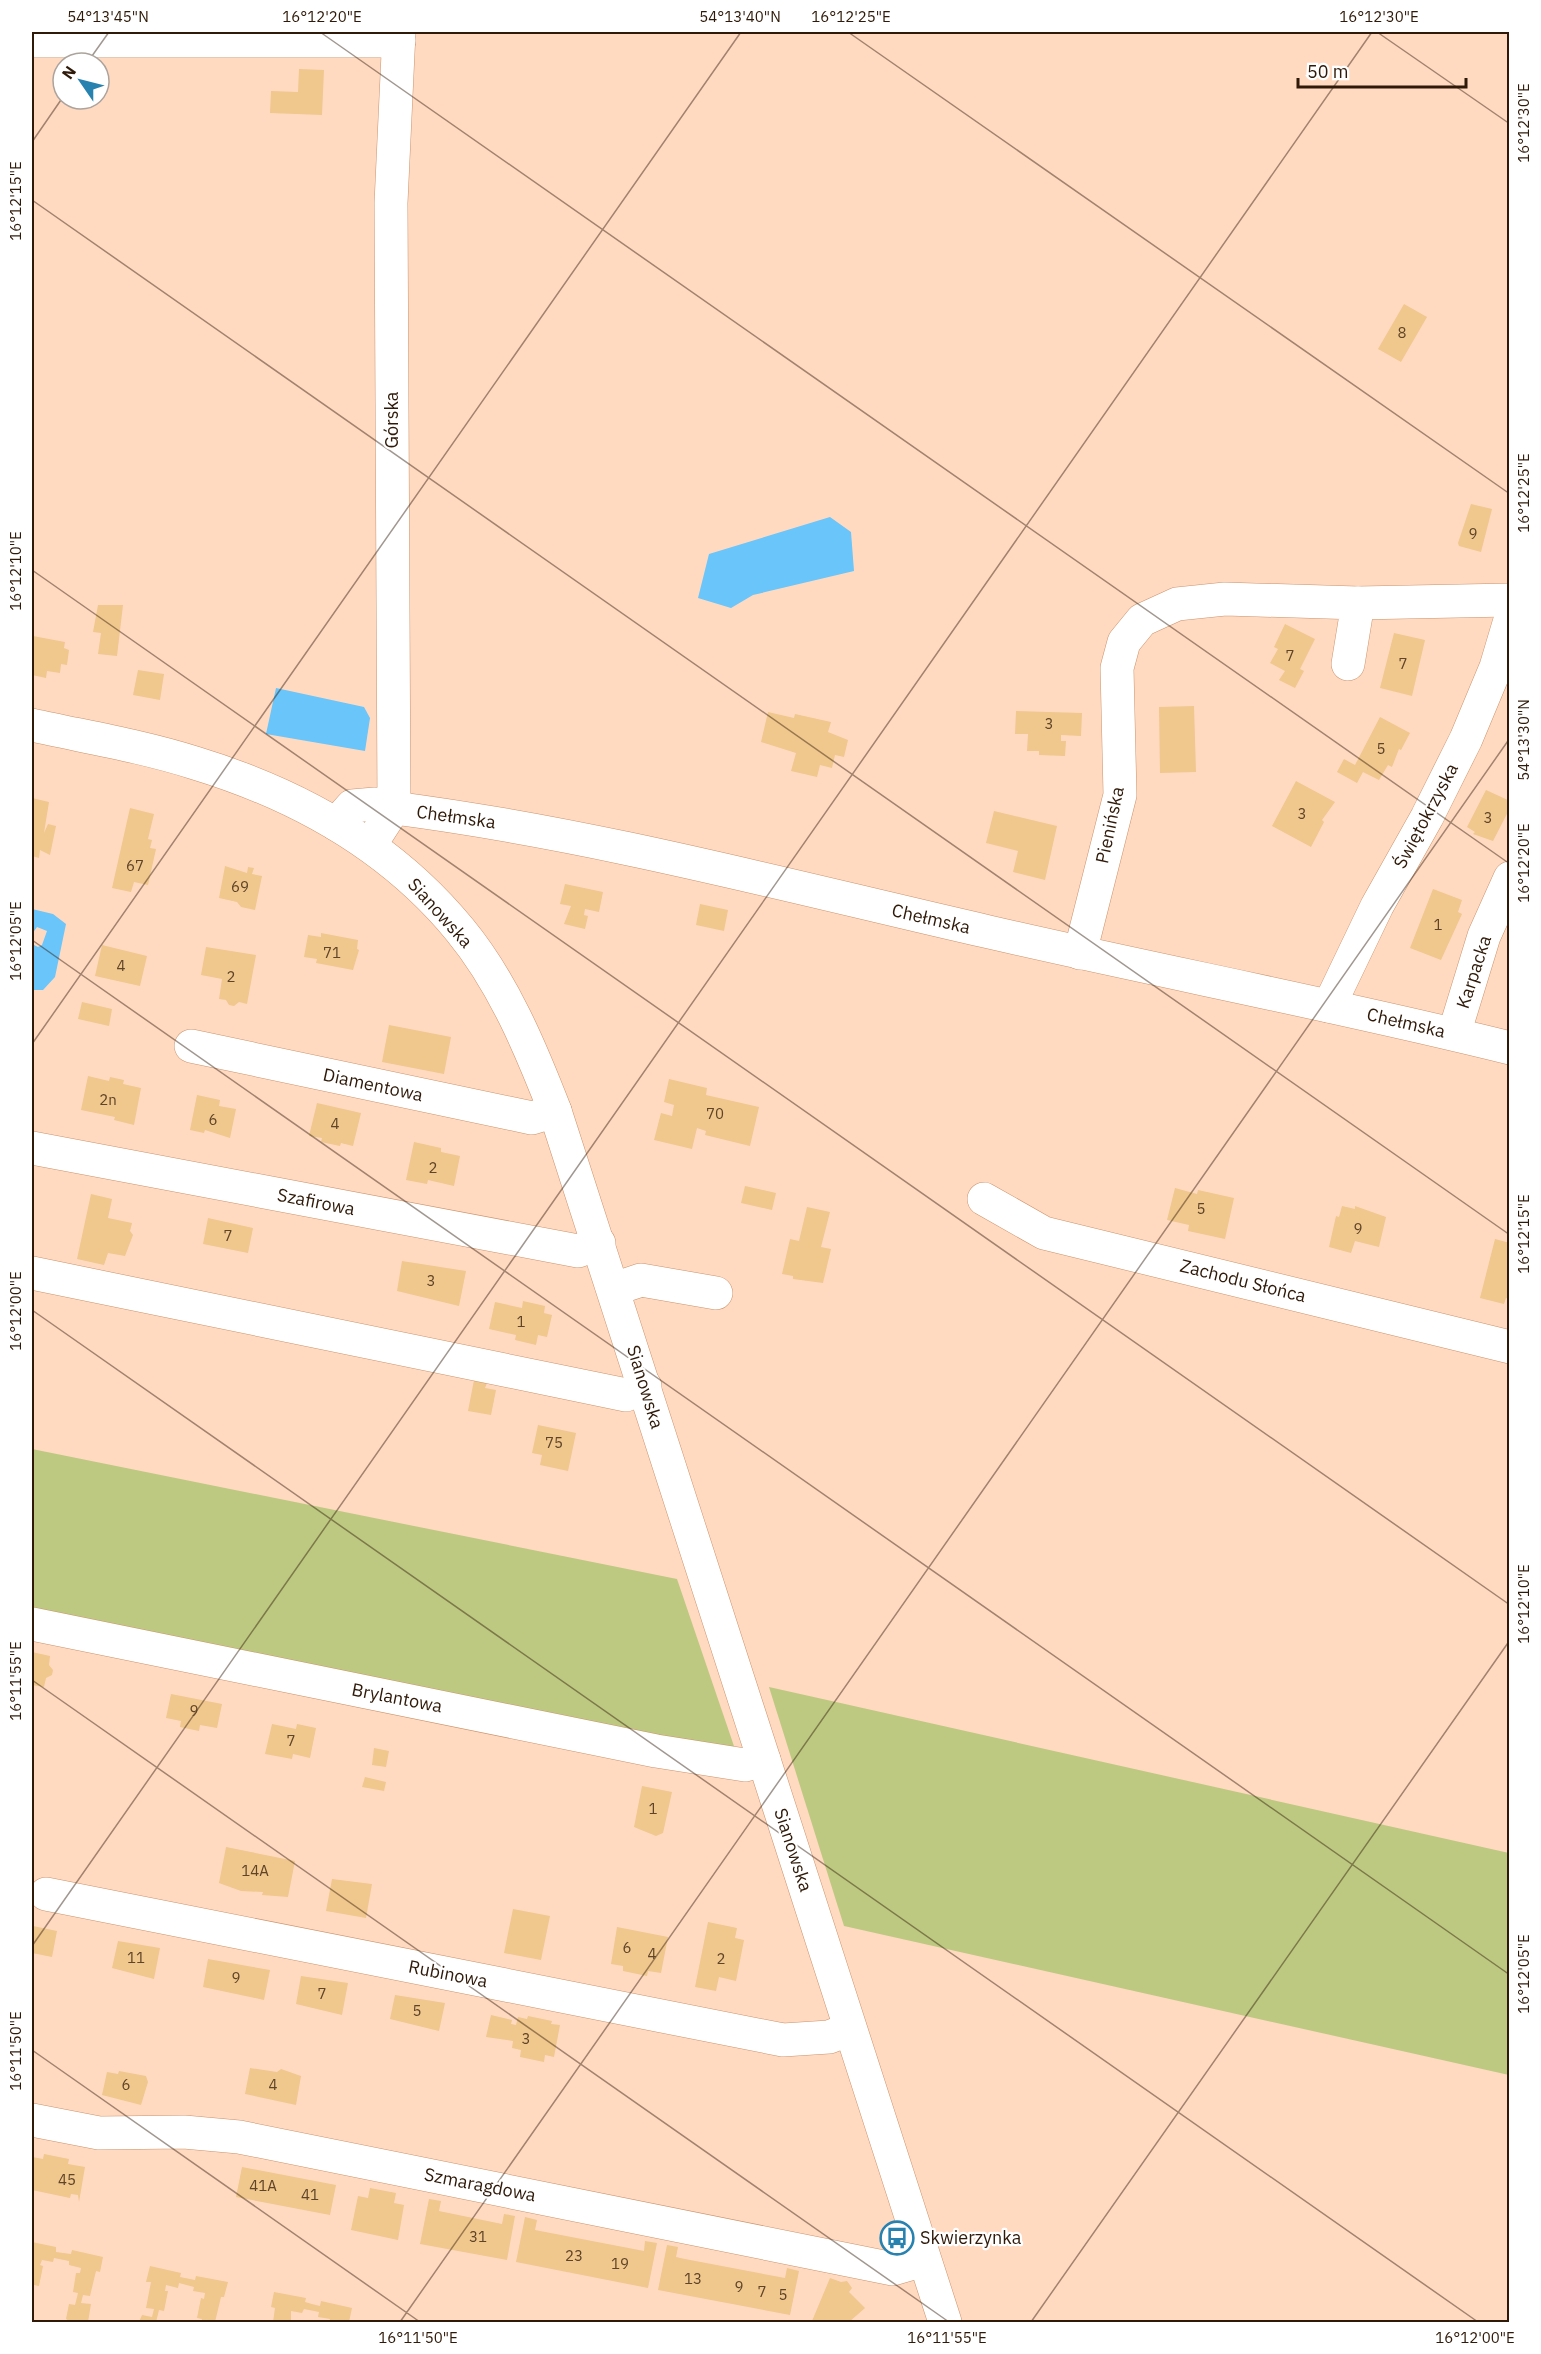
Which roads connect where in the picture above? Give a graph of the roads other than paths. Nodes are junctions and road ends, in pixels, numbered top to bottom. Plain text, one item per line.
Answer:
1 (399, 36) edge
2 (32, 41) edge
3 (1509, 600) edge
4 (1358, 603) junction
5 (1509, 620) edge
6 (1348, 664) dead end
7 (32, 724) edge
8 (394, 808) junction
9 (336, 824) junction
10 (370, 845) junction
11 (1509, 878) edge
12 (1080, 953) junction
13 (1329, 1006) junction
14 (1454, 1034) junction
15 (192, 1046) dead end
16 (1509, 1048) edge
17 (555, 1111) junction
18 (32, 1148) edge
19 (984, 1199) dead end
20 (599, 1243) junction
21 (32, 1273) edge
22 (614, 1289) junction
23 (716, 1293) dead end
24 (1509, 1347) edge
25 (645, 1386) junction
26 (32, 1624) edge
27 (764, 1760) junction
28 (46, 1894) dead end
29 (850, 2029) junction
30 (32, 2120) edge
31 (924, 2260) junction
32 (945, 2322) edge

1 - 2 street
1 - 8 street, Górska
3 - 4 street
4 - 6 street
4 - 12 street, Pienińska
5 - 13 street, Świętokrzyska
7 - 9 street, Sianowska
8 - 9 street
8 - 10 street, Chełmska
8 - 12 street, Chełmska
9 - 10 street, Sianowska
10 - 17 street, Sianowska
11 - 14 street, Karpacka
12 - 13 street, Chełmska
13 - 14 street, Chełmska
14 - 16 street, Chełmska
15 - 17 street, Diamentowa
17 - 20 street, Sianowska
18 - 20 street, Szafirowa
19 - 24 street, Zachodu Słońca
20 - 22 street, Sianowska
21 - 25 street
22 - 23 street
22 - 25 street, Sianowska
25 - 27 street, Sianowska
26 - 27 street, Brylantowa
27 - 29 street, Sianowska
28 - 29 street, Rubinowa
29 - 31 street, Sianowska
30 - 31 street, Szmaragdowa
31 - 32 street, Sianowska

